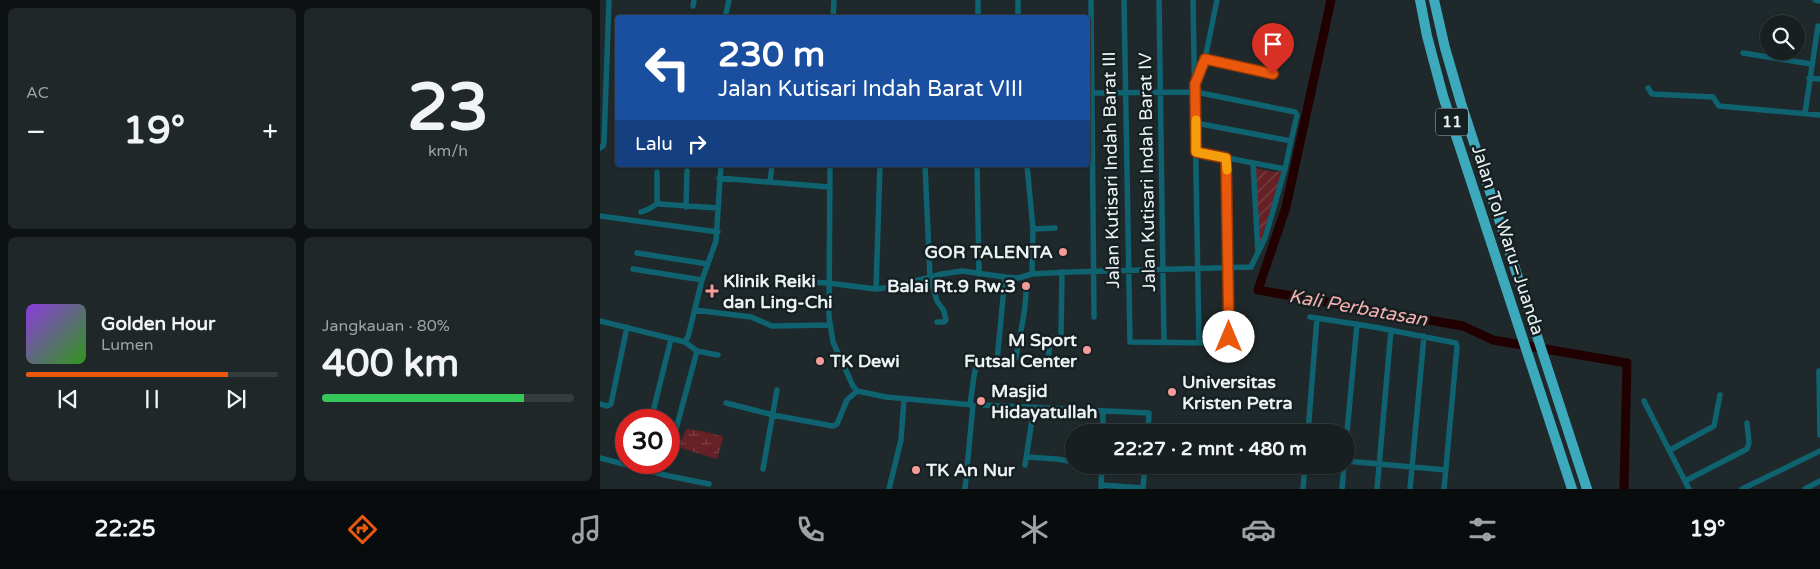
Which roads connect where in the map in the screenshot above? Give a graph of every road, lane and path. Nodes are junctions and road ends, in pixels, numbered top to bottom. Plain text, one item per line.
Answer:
1 (609, 0) edge
2 (730, 0) edge
3 (834, 0) edge
4 (978, 0) edge
5 (1018, 0) edge
6 (1091, 0) edge
7 (1124, 0) edge
8 (1159, 0) edge
9 (1193, 0) edge
10 (1217, 0) edge
11 (1420, 0) edge
12 (1434, 0) edge
13 (1815, 0) edge
14 (1820, 1) edge
15 (726, 15) edge
16 (833, 15) edge
17 (978, 15) edge
18 (1018, 15) edge
19 (1818, 26) dead end
20 (603, 42) edge
21 (1743, 53) dead end
22 (1205, 59) junction
23 (1811, 64) junction
24 (1273, 74) dead end
25 (1809, 78) junction
26 (1820, 78) edge
27 (1195, 84) junction
28 (1648, 88) dead end
29 (1160, 92) junction
30 (1196, 92) junction
31 (1092, 93) junction
32 (1125, 93) junction
33 (1805, 113) junction
34 (1820, 115) edge
35 (1196, 123) junction
36 (1291, 141) junction
37 (600, 148) edge
38 (1196, 152) junction
39 (1226, 158) junction
40 (1253, 163) junction
41 (721, 167) edge
42 (772, 167) edge
43 (830, 167) edge
44 (880, 167) edge
45 (925, 167) edge
46 (977, 167) edge
47 (1028, 167) edge
48 (1285, 169) junction
49 (687, 171) dead end
50 (657, 172) dead end
51 (720, 178) junction
52 (770, 182) junction
53 (830, 187) junction
54 (658, 203) junction
55 (686, 207) junction
56 (718, 208) junction
57 (641, 212) dead end
58 (600, 216) edge
59 (1055, 228) dead end
60 (1033, 229) junction
61 (718, 232) junction
62 (637, 253) dead end
63 (1258, 255) junction
64 (708, 264) junction
65 (1228, 268) junction
66 (633, 269) dead end
67 (1198, 269) junction
68 (1128, 270) junction
69 (1163, 270) junction
70 (1094, 271) junction
71 (1062, 272) junction
72 (979, 274) junction
73 (930, 278) junction
74 (1005, 278) junction
75 (702, 280) junction
76 (778, 280) dead end
77 (1027, 281) junction
78 (828, 283) junction
79 (876, 289) junction
80 (695, 310) junction
81 (1094, 317) dead end
82 (600, 321) edge
83 (938, 322) dead end
84 (1358, 324) junction
85 (830, 326) junction
86 (627, 327) junction
87 (1391, 330) junction
88 (1424, 336) junction
89 (670, 339) junction
90 (685, 342) junction
91 (1164, 343) junction
92 (1199, 343) junction
93 (697, 351) junction
94 (718, 355) dead end
95 (1016, 358) dead end
96 (977, 361) dead end
97 (997, 361) dead end
98 (1048, 363) dead end
99 (1819, 371) dead end
100 (778, 390) dead end
101 (858, 391) junction
102 (1720, 395) dead end
103 (904, 399) junction
104 (1644, 401) dead end
105 (726, 403) dead end
106 (600, 404) edge
107 (972, 405) junction
108 (1034, 407) junction
109 (654, 409) edge
110 (1102, 411) junction
111 (680, 414) edge
112 (773, 415) junction
113 (1747, 423) dead end
114 (1102, 424) edge
115 (1148, 424) edge
116 (1308, 424) edge
117 (1348, 424) edge
118 (1820, 435) edge
119 (1670, 450) junction
120 (1820, 451) edge
121 (1027, 457) junction
122 (600, 458) edge
123 (1065, 460) edge
124 (1355, 462) edge
125 (1379, 464) junction
126 (1026, 465) dead end
127 (1412, 467) junction
128 (763, 469) dead end
129 (1446, 470) junction
130 (1102, 474) edge
131 (1144, 474) edge
132 (1304, 474) edge
133 (1343, 474) edge
134 (1685, 480) junction
135 (1820, 482) edge
136 (709, 484) dead end
137 (1101, 487) edge
138 (889, 488) edge
139 (965, 489) edge
140 (1303, 489) edge
141 (1342, 489) edge
142 (1376, 489) edge
143 (1410, 489) edge
144 (1444, 489) edge
145 (1572, 489) edge
146 (1587, 489) edge
147 (1689, 489) edge
148 (1742, 489) edge
149 (1805, 489) edge

1 - 20 street
2 - 15 street
3 - 16 street
4 - 17 street
5 - 18 street
6 - 31 street
7 - 32 street, Jalan Kutisari Indah Barat III
8 - 29 street, Jalan Kutisari Indah Barat IV
9 - 27 street
10 - 22 street
11 - 145 highway, Jalan Tol Waru–Juanda / 11
12 - 146 highway, Jalan Tol Waru–Juanda / 11
13 - 14 street
19 - 23 street
20 - 37 street
21 - 23 street
22 - 24 street
22 - 27 street
23 - 25 street
25 - 26 street
25 - 33 street
27 - 30 street
28 - 33 street
29 - 30 street
29 - 32 street
29 - 69 street, Jalan Kutisari Indah Barat IV
30 - 35 street
30 - 36 street
31 - 32 street
31 - 70 street
32 - 68 street, Jalan Kutisari Indah Barat III
33 - 34 street
35 - 36 street
35 - 38 street
36 - 48 street
38 - 39 street
38 - 67 street
39 - 40 street
39 - 65 street
40 - 48 street
40 - 63 street
41 - 51 street
42 - 52 street
43 - 53 street
44 - 79 street
45 - 73 street
46 - 72 street
47 - 60 street
48 - 63 street
49 - 55 street
50 - 54 street
51 - 52 street
51 - 56 street
52 - 53 street
53 - 78 street
54 - 55 street
54 - 57 street
55 - 56 street
56 - 61 street
58 - 61 street
59 - 60 street
60 - 77 street
61 - 64 street
62 - 64 street
63 - 65 street
64 - 75 street
65 - 67 street
65 - 92 street
66 - 75 street
67 - 69 street
67 - 92 street
68 - 69 street
68 - 70 street
68 - 91 street, Jalan Kutisari Indah Barat III
69 - 91 street, Jalan Kutisari Indah Barat IV
70 - 71 street
70 - 81 street
71 - 77 street
71 - 98 street
72 - 73 street
72 - 74 street
73 - 79 street
73 - 83 street
74 - 77 street
74 - 97 street
75 - 80 street
76 - 78 street
77 - 95 street
78 - 79 street
78 - 85 street
80 - 85 street
80 - 90 street
82 - 86 street
84 - 87 street
84 - 116 street
84 - 117 street
85 - 101 street
86 - 89 street
86 - 106 street
87 - 88 street
87 - 125 street
88 - 127 street
88 - 129 street
89 - 90 street
89 - 109 street
90 - 93 street
91 - 92 street
93 - 94 street
93 - 111 street
96 - 107 street
99 - 118 street
100 - 112 street
101 - 103 street
101 - 112 street
102 - 119 street
103 - 107 street
103 - 138 street
104 - 119 street
105 - 112 street
107 - 108 street
107 - 139 street
108 - 110 street
108 - 121 street
110 - 114 street
110 - 115 street
112 - 128 street
113 - 134 street
119 - 134 street
120 - 148 street
121 - 123 street
121 - 126 street
122 - 136 street
124 - 125 street
125 - 127 street
125 - 142 street
127 - 129 street
127 - 143 street
129 - 144 street
130 - 137 street
131 - 137 street
132 - 140 street
133 - 141 street
134 - 147 street
135 - 149 street

